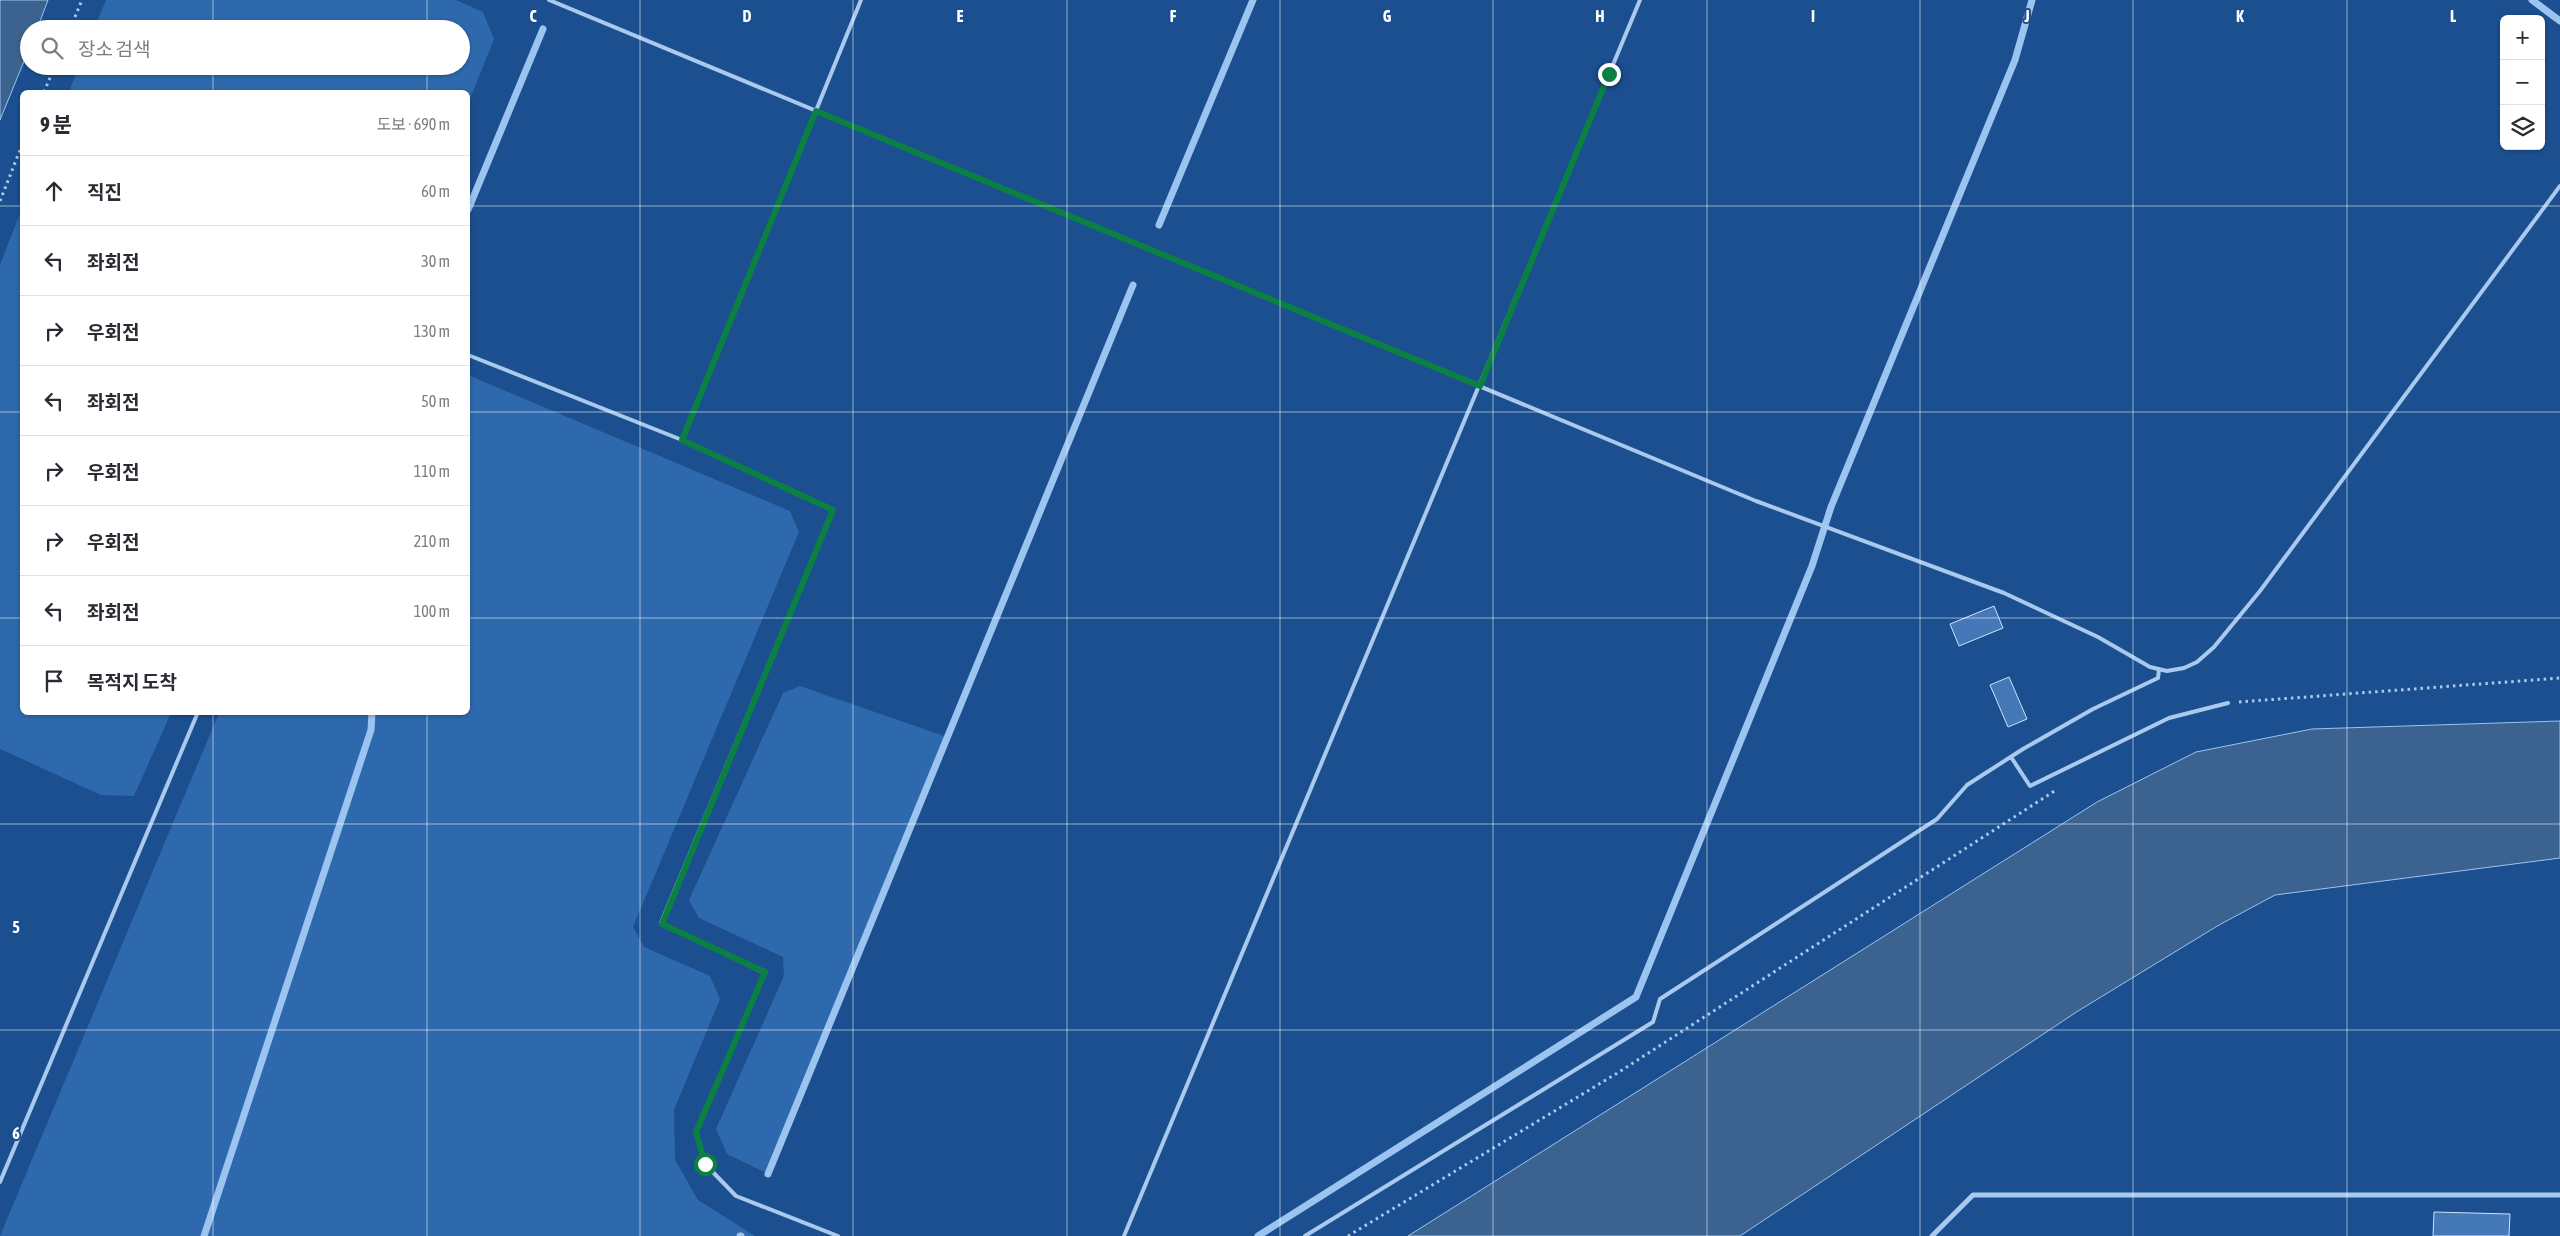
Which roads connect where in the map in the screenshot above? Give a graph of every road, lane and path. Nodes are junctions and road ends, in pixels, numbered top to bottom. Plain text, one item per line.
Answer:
1 (82, 0) edge
2 (549, 0) edge
3 (860, 0) edge
4 (1640, 0) edge
5 (74, 20) edge
6 (51, 75) edge
7 (45, 90) edge
8 (816, 111) junction
9 (20, 150) edge
10 (2560, 186) edge
11 (0, 201) edge
12 (470, 356) edge
13 (1480, 386) junction
14 (682, 440) junction
15 (2159, 669) junction
16 (2560, 678) edge
17 (2228, 703) joint
18 (197, 715) edge
19 (2011, 757) junction
20 (2061, 787) dead end
21 (0, 1182) edge
22 (2560, 1195) edge
23 (838, 1236) edge
24 (1124, 1236) edge
25 (1306, 1236) edge
26 (1348, 1236) edge
27 (1932, 1236) edge

1 - 5 path
2 - 8 lane
3 - 8 lane
4 - 13 lane
6 - 7 path
8 - 13 lane
8 - 14 lane
9 - 11 path
10 - 15 lane
12 - 14 lane
13 - 15 lane
13 - 24 lane
14 - 23 lane
15 - 19 lane
16 - 17 path
17 - 19 lane
18 - 21 lane
19 - 25 lane
20 - 26 path
22 - 27 street

